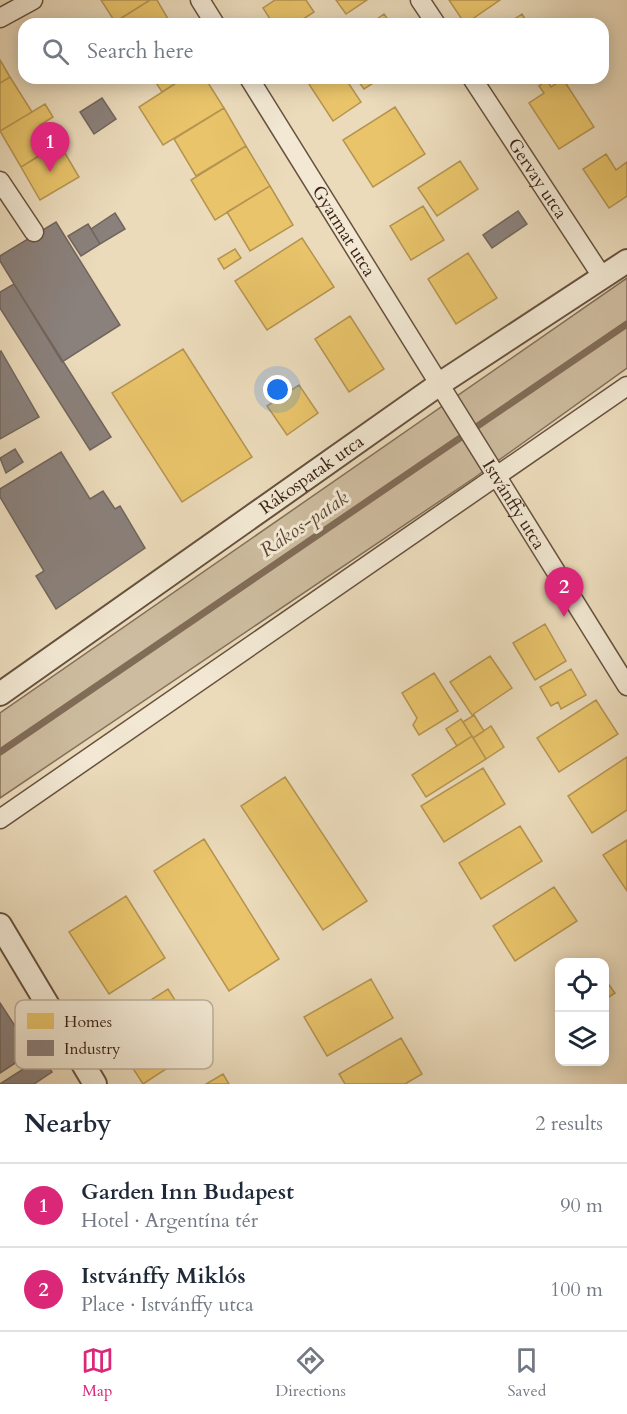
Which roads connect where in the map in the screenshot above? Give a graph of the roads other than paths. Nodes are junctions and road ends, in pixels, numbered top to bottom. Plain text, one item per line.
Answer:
1 (33, 0) edge
2 (200, 0) edge
3 (420, 0) edge
4 (0, 18) edge
5 (211, 18) edge
6 (432, 18) edge
7 (253, 84) edge
8 (476, 84) edge
9 (0, 181) edge
10 (34, 232) dead end
11 (627, 261) edge
12 (603, 278) junction
13 (441, 383) junction
14 (627, 386) edge
15 (496, 476) junction
16 (627, 686) edge
17 (0, 694) edge
18 (0, 819) edge
19 (0, 926) edge
20 (44, 1000) edge
21 (86, 1069) edge
22 (95, 1084) edge

1 - 4 street
2 - 5 street
3 - 6 street
7 - 13 street, Gyarmat utca
8 - 12 street, Gervay utca
9 - 10 street
11 - 12 street, Rákospatak utca
12 - 13 street, Rákospatak utca
13 - 15 street, Istvánffy utca
13 - 17 street, Rákospatak utca
14 - 15 street
15 - 16 street, Istvánffy utca
15 - 18 street
19 - 20 street
21 - 22 street

